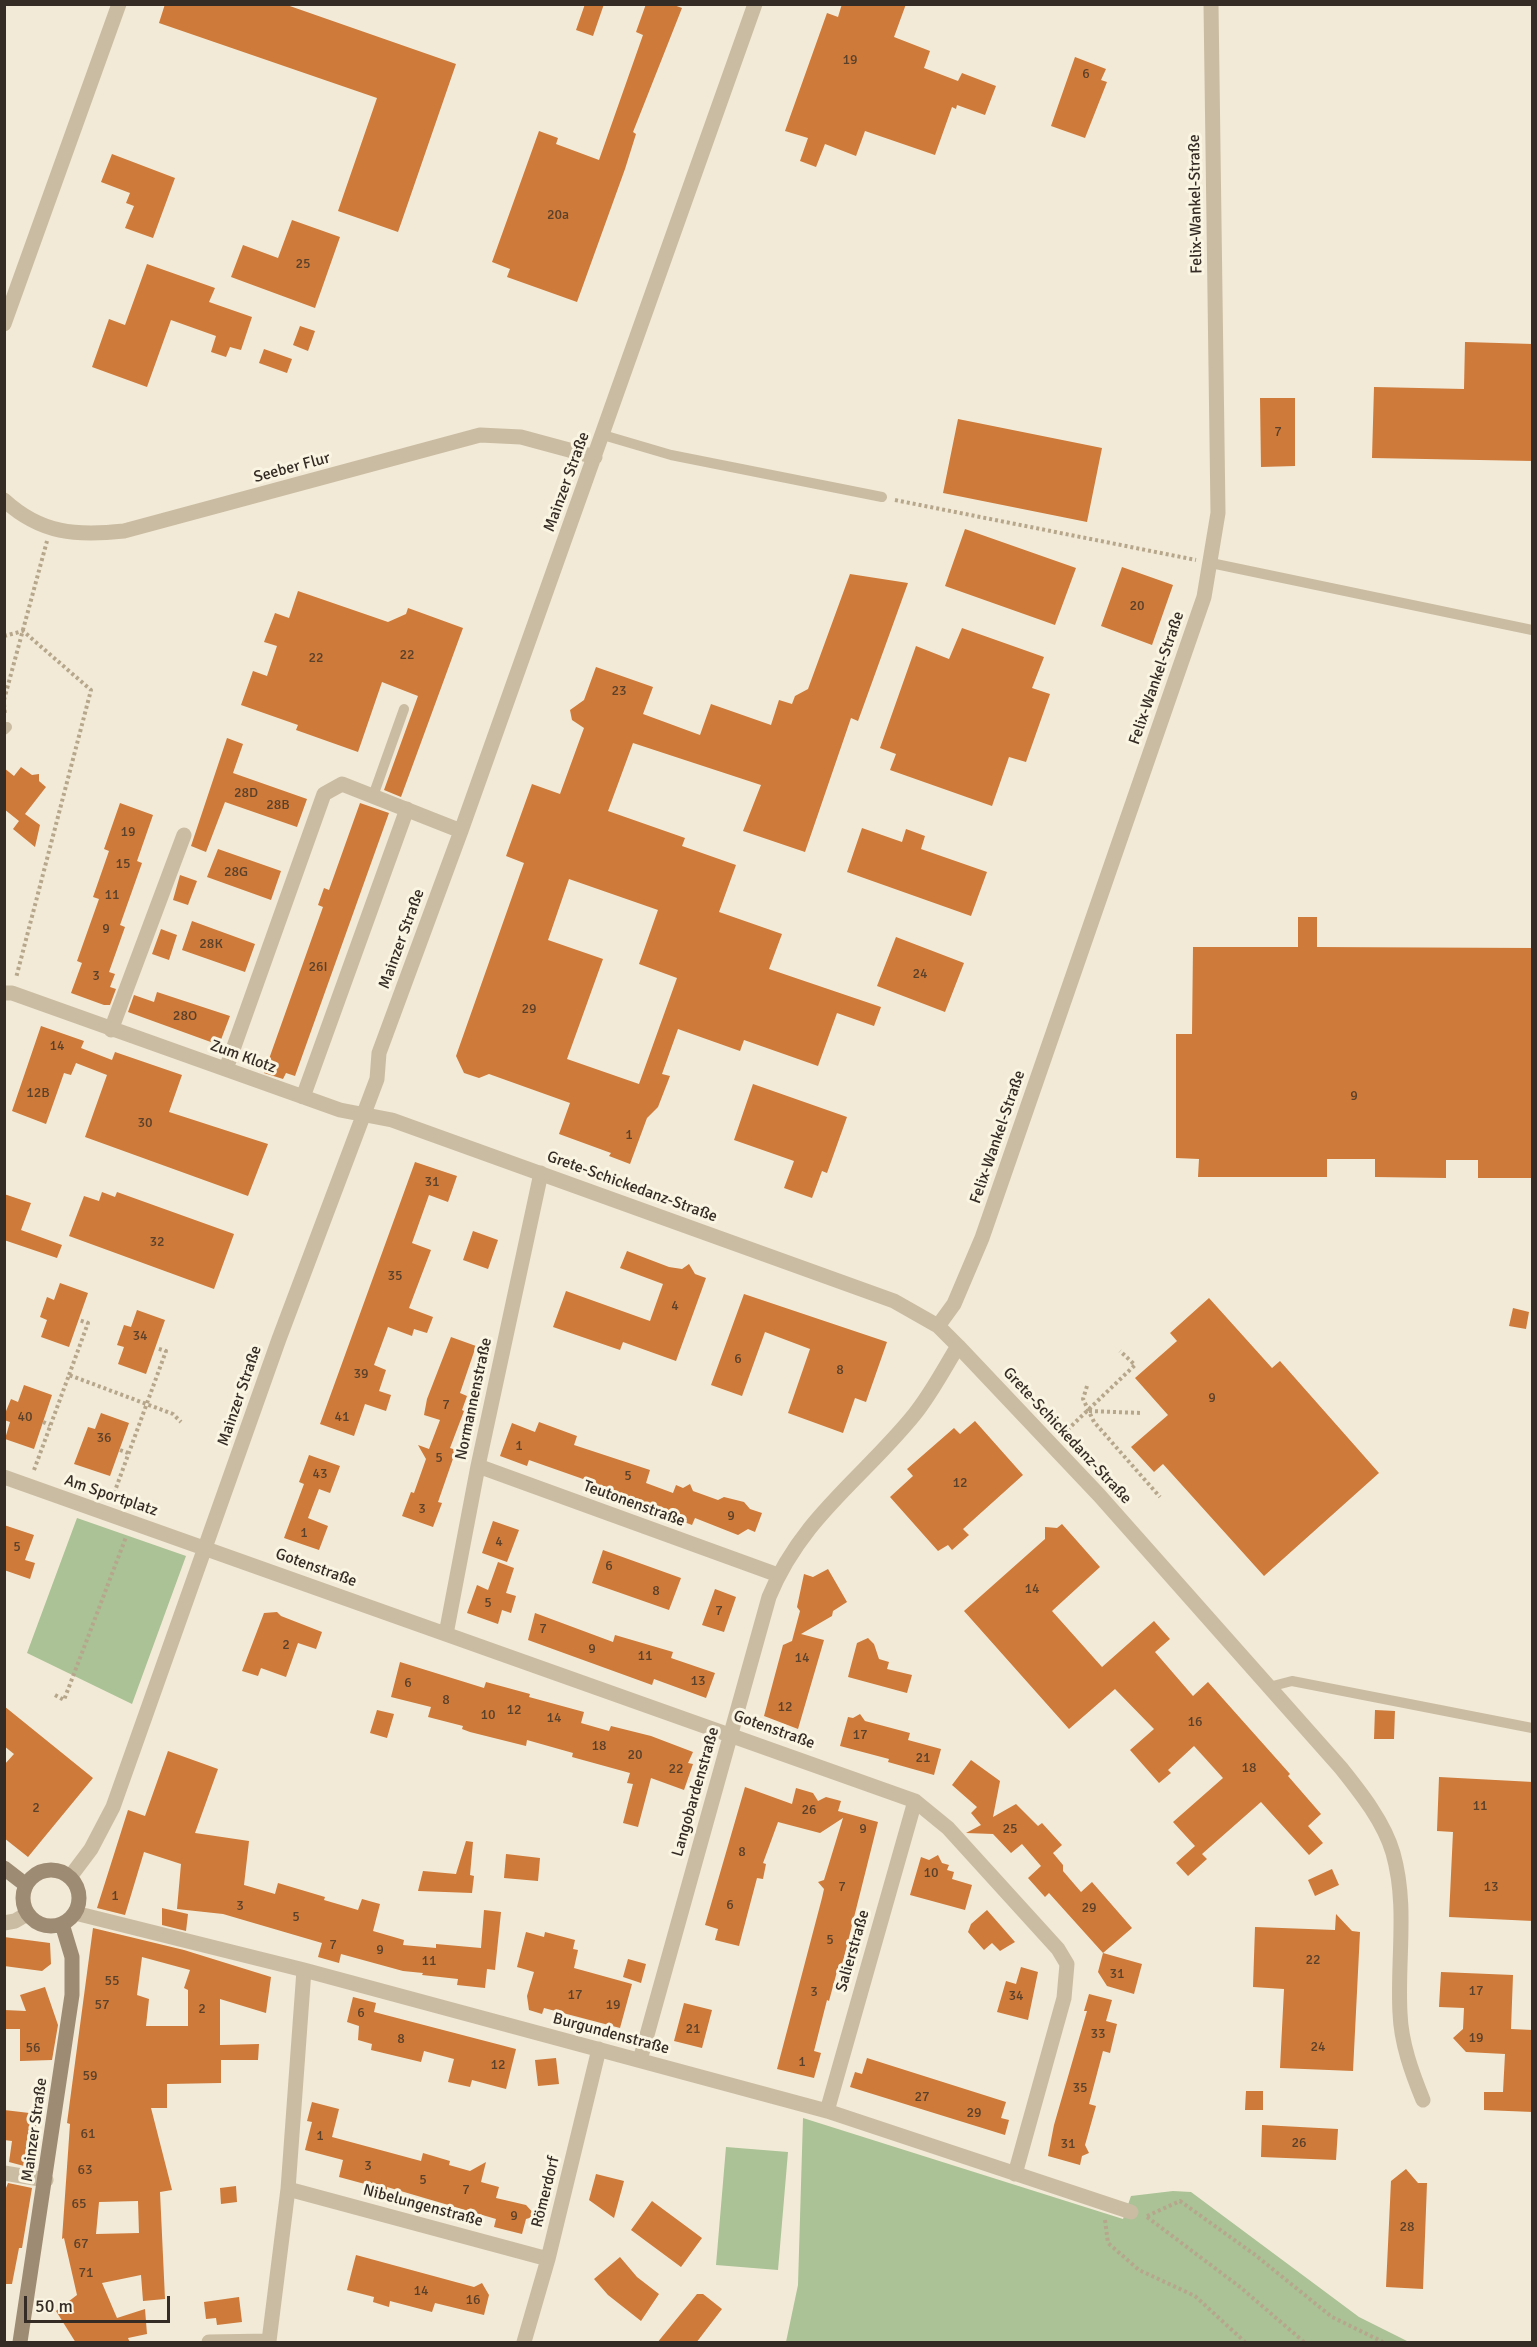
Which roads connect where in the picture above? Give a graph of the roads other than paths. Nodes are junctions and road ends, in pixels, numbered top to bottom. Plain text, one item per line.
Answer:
1 (119, 4) edge
2 (755, 4) edge
3 (1211, 4) edge
4 (4, 324) edge
5 (603, 435) junction
6 (595, 457) junction
7 (882, 497) road end
8 (4, 500) edge
9 (1211, 563) junction
10 (1533, 630) edge
11 (404, 709) dead end
12 (373, 796) junction
13 (407, 809) junction
14 (461, 831) junction
15 (184, 835) dead end
16 (8, 993) edge
17 (111, 1030) junction
18 (226, 1069) junction
19 (303, 1097) junction
20 (364, 1113) junction
21 (541, 1173) junction
22 (938, 1326) junction
23 (958, 1346) junction
24 (478, 1466) junction
25 (4, 1477) edge
26 (205, 1548) junction
27 (778, 1575) junction
28 (446, 1634) junction
29 (1269, 1687) junction
30 (1533, 1728) edge
31 (731, 1733) junction
32 (915, 1801) junction
33 (4, 1868) edge
34 (70, 1877) junction
35 (26, 1885) junction
36 (75, 1913) junction
37 (27, 1914) junction
38 (4, 1923) edge
39 (62, 1924) junction
40 (304, 1970) junction
41 (599, 2049) junction
42 (640, 2060) junction
43 (1423, 2100) dead end
44 (827, 2111) junction
45 (4, 2173) edge
46 (1016, 2174) junction
47 (46, 2180) junction
48 (288, 2188) junction
49 (1131, 2212) road end
50 (548, 2259) junction
51 (272, 2342) edge
52 (20, 2343) edge
53 (209, 2343) edge
54 (524, 2343) edge

1 - 4 street
2 - 5 street, Mainzer Straße
3 - 9 street, Felix-Wankel-Straße
5 - 6 street, Mainzer Straße
5 - 7 lane
6 - 8 street, Seeber Flur
6 - 14 street, Mainzer Straße
9 - 10 lane
9 - 22 street, Felix-Wankel-Straße
11 - 12 lane
12 - 13 street
12 - 18 street
13 - 14 street
13 - 19 street
14 - 20 street, Mainzer Straße
15 - 17 street
16 - 17 street, Zum Klotz
17 - 18 street, Zum Klotz
18 - 19 street, Zum Klotz
19 - 20 street, Zum Klotz
20 - 21 street, Grete-Schickedanz-Straße
20 - 26 street, Mainzer Straße
21 - 22 street, Grete-Schickedanz-Straße
21 - 24 street, Normannenstraße
22 - 23 street, Grete-Schickedanz-Straße
23 - 27 street, Langobardenstraße
23 - 29 street, Grete-Schickedanz-Straße
24 - 27 street, Teutonenstraße
24 - 28 street, Normannenstraße
25 - 26 street, Am Sportplatz
26 - 28 street, Gotenstraße
26 - 34 street, Mainzer Straße
27 - 31 street, Langobardenstraße
28 - 31 street, Gotenstraße
29 - 30 lane
29 - 43 street, Grete-Schickedanz-Straße
31 - 32 street, Gotenstraße
31 - 42 street, Langobardenstraße
32 - 44 street, Salierstraße
32 - 46 street, Gotenstraße
33 - 35 street
34 - 35 street
34 - 36 street
35 - 37 street
36 - 39 street
36 - 40 street, Burgundenstraße
37 - 38 street
37 - 39 street
39 - 47 street, Mainzer Straße
40 - 41 street, Burgundenstraße
40 - 48 street
41 - 42 street, Burgundenstraße
41 - 50 street, Römerdorf
42 - 44 street, Burgundenstraße
44 - 46 street, Burgundenstraße
45 - 47 street
46 - 49 street, Burgundenstraße
47 - 52 street, Mainzer Straße
48 - 50 street, Nibelungenstraße
48 - 51 street
50 - 54 street, Römerdorf
51 - 53 street

